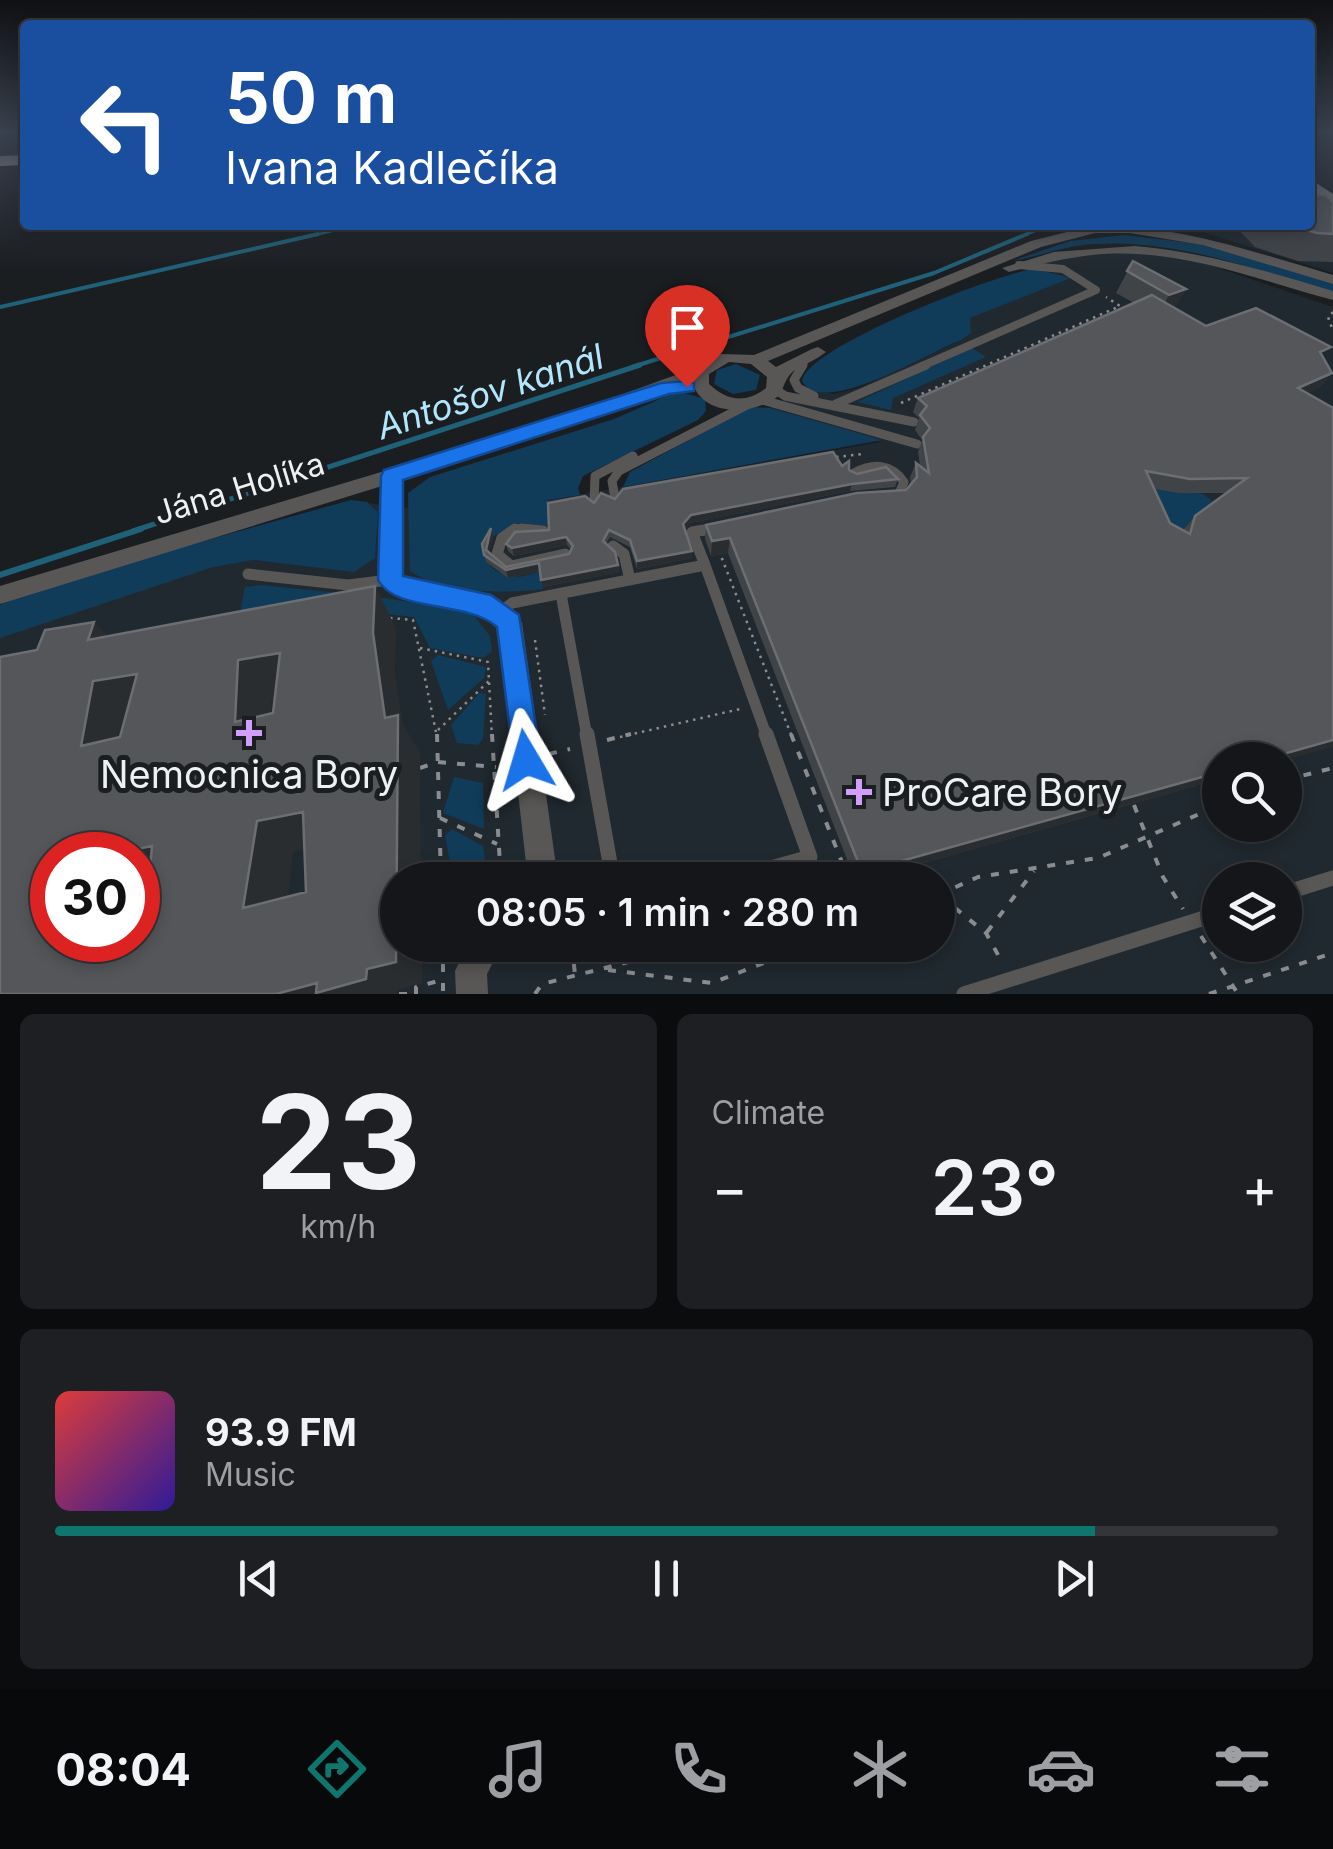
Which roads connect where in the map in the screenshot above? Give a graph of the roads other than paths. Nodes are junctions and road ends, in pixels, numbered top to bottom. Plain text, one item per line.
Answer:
1 (1091, 230) edge
2 (1136, 230) edge
3 (1018, 265) junction
4 (1329, 277) edge
5 (1333, 299) edge
6 (807, 357) junction
7 (756, 360) junction
8 (708, 388) junction
9 (766, 393) junction
10 (824, 401) junction
11 (836, 404) junction
12 (914, 422) dead end
13 (917, 444) dead end
14 (854, 473) edge
15 (392, 476) junction
16 (615, 498) edge
17 (888, 500) edge
18 (594, 502) edge
19 (726, 526) edge
20 (543, 531) edge
21 (613, 546) edge
22 (565, 554) edge
23 (705, 564) junction
24 (248, 574) dead end
25 (390, 580) junction
26 (630, 580) junction
27 (561, 594) junction
28 (0, 596) edge
29 (366, 600) edge
30 (499, 613) junction
31 (541, 862) edge
32 (609, 862) edge
33 (795, 862) edge
34 (1333, 878) edge
35 (1302, 888) edge
36 (1202, 918) edge
37 (476, 962) edge
38 (457, 987) edge
39 (964, 994) edge

1 - 7 street
2 - 4 street
3 - 5 street
3 - 6 street
3 - 11 lane
6 - 9 street
6 - 10 lane
7 - 8 street
7 - 9 street
8 - 9 street
8 - 15 street, Jána Holíka
8 - 18 lane
9 - 10 lane
9 - 13 lane
9 - 16 lane
10 - 11 lane
11 - 12 lane
14 - 17 lane
15 - 25 street
15 - 28 street, Jána Holíka
19 - 23 lane
20 - 22 lane
21 - 26 lane
23 - 26 lane
23 - 33 lane
24 - 25 lane
25 - 29 lane
25 - 30 street
26 - 27 lane
27 - 30 lane
27 - 32 lane
30 - 31 street
34 - 35 lane
36 - 39 lane
37 - 38 street

